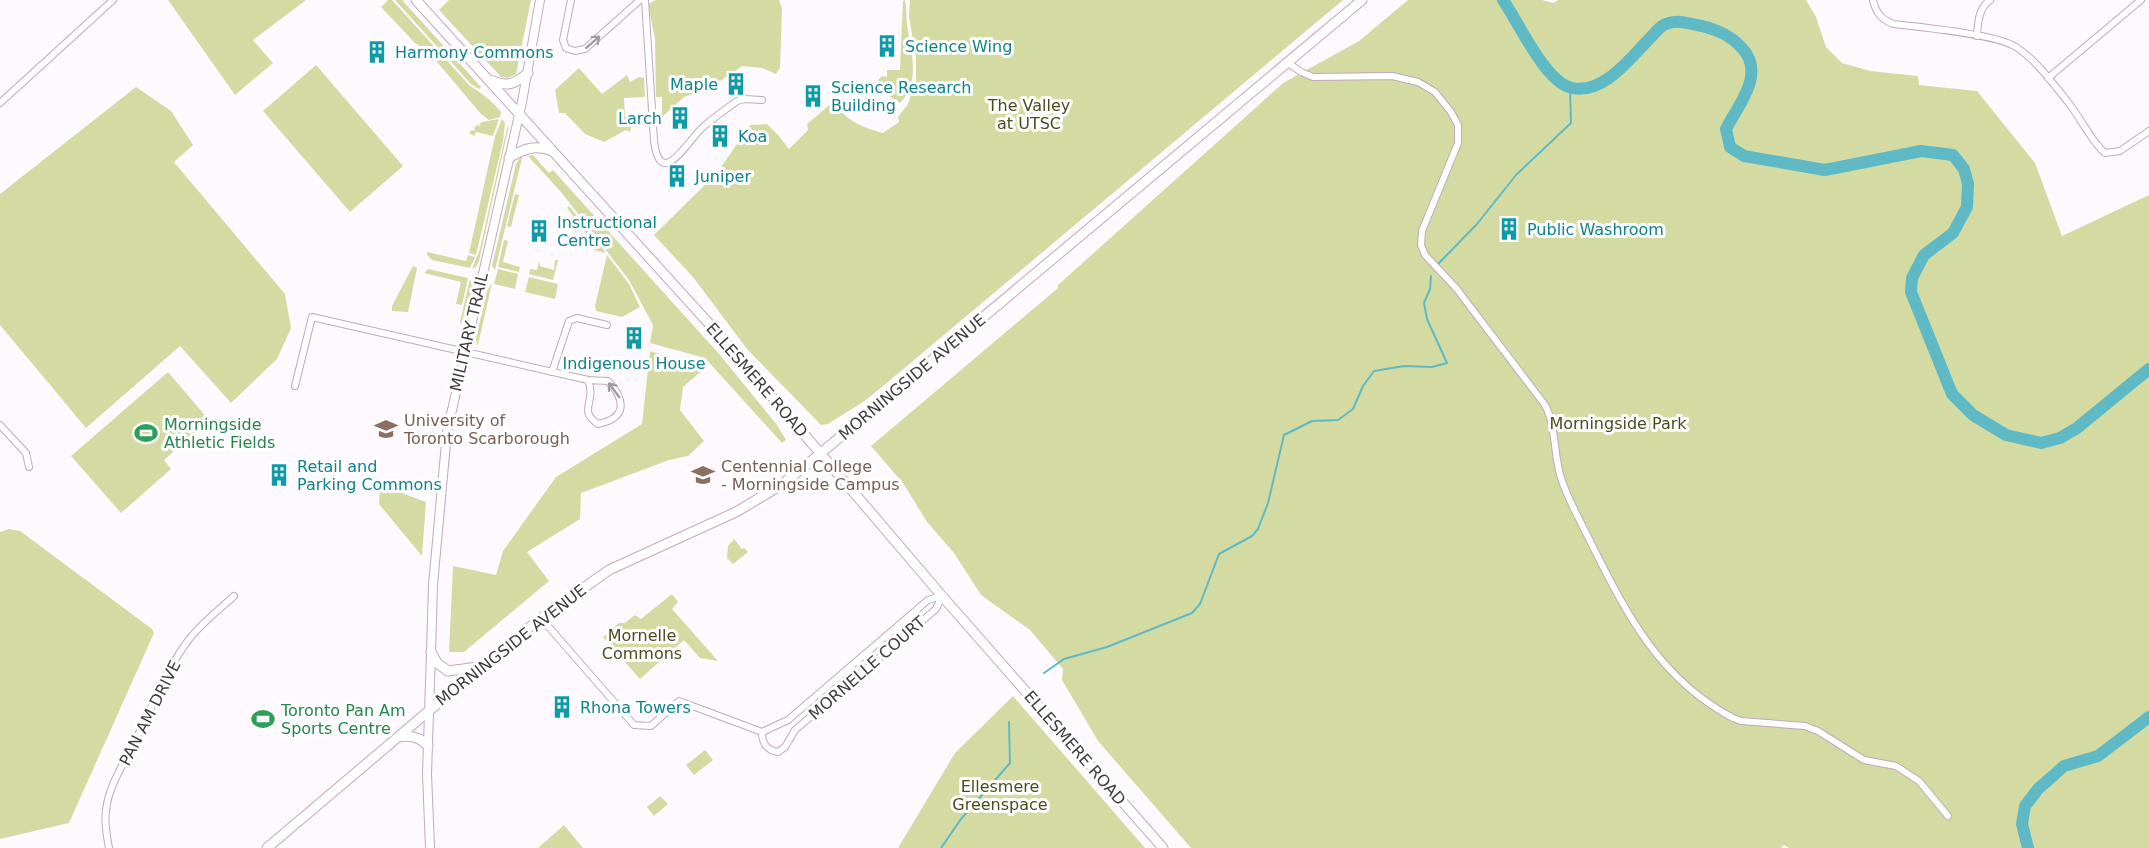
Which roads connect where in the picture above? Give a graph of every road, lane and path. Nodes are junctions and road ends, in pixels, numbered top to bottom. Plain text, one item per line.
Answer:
1 (113, 0) edge
2 (416, 0) edge
3 (540, 0) edge
4 (565, 0) edge
5 (571, 0) edge
6 (640, 0) edge
7 (645, 0) edge
8 (1362, 0) edge
9 (1873, 0) edge
10 (1990, 0) edge
11 (2141, 0) edge
12 (1977, 36) junction
13 (1287, 62) junction
14 (528, 73) junction
15 (2048, 78) junction
16 (488, 80) junction
17 (762, 100) dead end
18 (0, 103) edge
19 (520, 114) junction
20 (2149, 131) edge
21 (554, 152) junction
22 (509, 158) junction
23 (607, 326) dead end
24 (464, 353) junction
25 (552, 372) junction
26 (588, 380) junction
27 (295, 386) dead end
28 (0, 425) edge
29 (821, 454) junction
30 (29, 466) dead end
31 (234, 596) dead end
32 (942, 596) junction
33 (541, 618) junction
34 (431, 652) junction
35 (483, 665) junction
36 (430, 709) junction
37 (762, 732) junction
38 (399, 737) junction
39 (428, 746) junction
40 (1948, 816) dead end
41 (109, 848) edge
42 (267, 848) edge
43 (430, 848) edge
44 (1163, 848) edge

1 - 18 street
2 - 16 main road, ELLESMERE ROAD
3 - 14 street, MILITARY TRAIL
4 - 5 street
5 -> 6 street
7 - 17 street
8 - 13 main road, MORNINGSIDE AVENUE
9 - 12 street
10 - 12 street
11 - 15 street
12 - 15 street
13 - 29 main road, MORNINGSIDE AVENUE
13 - 40 street
14 - 16 main road
14 - 19 street, MILITARY TRAIL
15 - 20 street
16 - 19 main road, ELLESMERE ROAD
19 - 21 main road, ELLESMERE ROAD
19 - 22 street, MILITARY TRAIL
21 - 22 main road
21 - 29 main road, ELLESMERE ROAD
22 - 24 street, MILITARY TRAIL
23 - 25 street
24 - 25 street
24 - 27 street
24 - 34 street, MILITARY TRAIL
25 - 26 street
26 -> 26 street
28 - 30 street
29 - 32 main road, ELLESMERE ROAD
29 - 33 main road, MORNINGSIDE AVENUE
31 - 41 street, PAN AM DRIVE
32 - 37 street, MORNELLE COURT
32 - 37 street, MORNELLE COURT
32 - 44 main road, ELLESMERE ROAD
33 - 35 main road, MORNINGSIDE AVENUE
33 - 37 street, MORNELLE COURT
34 - 35 main road
34 - 36 street, MILITARY TRAIL
35 - 36 main road, MORNINGSIDE AVENUE
36 - 38 main road, MORNINGSIDE AVENUE
36 - 39 street, MILITARY TRAIL
38 - 39 main road
38 - 42 main road, MORNINGSIDE AVENUE
39 - 43 street, MILITARY TRAIL

